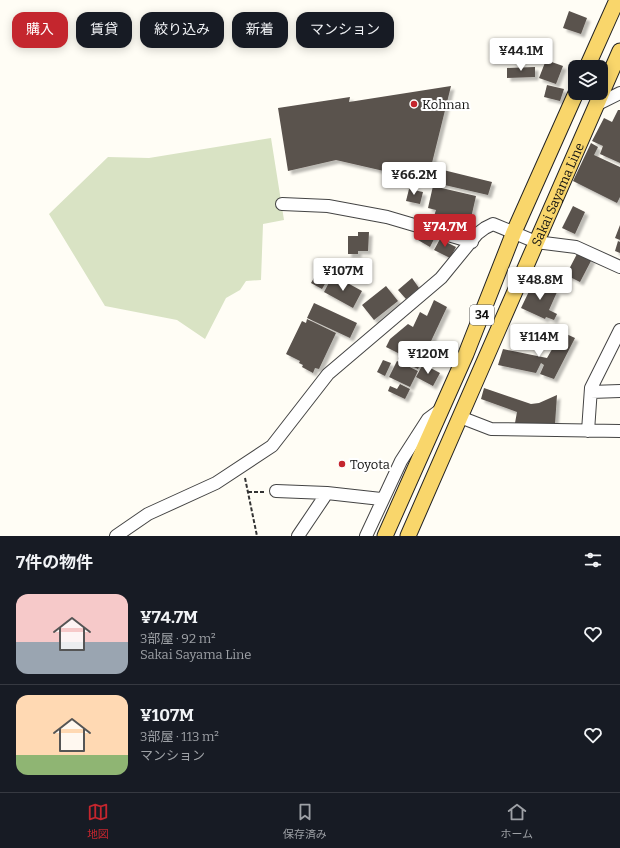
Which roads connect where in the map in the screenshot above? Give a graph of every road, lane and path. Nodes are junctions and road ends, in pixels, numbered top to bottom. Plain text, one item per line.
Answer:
1 (617, 0) edge
2 (620, 51) edge
3 (590, 60) edge
4 (620, 93) edge
5 (573, 100) edge
6 (596, 105) junction
7 (282, 204) dead end
8 (514, 232) junction
9 (472, 242) junction
10 (536, 242) junction
11 (620, 268) edge
12 (620, 330) edge
13 (591, 392) junction
14 (620, 392) edge
15 (440, 410) junction
16 (460, 417) junction
17 (588, 431) junction
18 (620, 431) edge
19 (243, 465) junction
20 (276, 491) joint
21 (248, 492) junction
22 (327, 493) junction
23 (381, 499) junction
24 (116, 536) edge
25 (257, 536) edge
26 (298, 536) edge
27 (366, 536) edge
28 (385, 536) edge
29 (408, 536) edge

1 - 3 main road
2 - 6 main road, Sakai Sayama Line / 34
4 - 6 street
5 - 8 main road, Sakai Sayama Line / 34
6 - 10 main road, Sakai Sayama Line / 34
7 - 9 street
8 - 9 street
8 - 10 street
8 - 15 main road, Sakai Sayama Line / 34
9 - 19 street
10 - 11 street
10 - 16 main road, Sakai Sayama Line / 34
12 - 13 street
13 - 14 street
13 - 17 street
15 - 23 street
15 - 28 main road, Sakai Sayama Line / 34
16 - 17 street
16 - 29 main road, Sakai Sayama Line / 34
17 - 18 street
19 - 21 path
19 - 24 street
20 - 21 path
20 - 22 street
21 - 25 path
22 - 23 street
22 - 26 street
23 - 27 street

